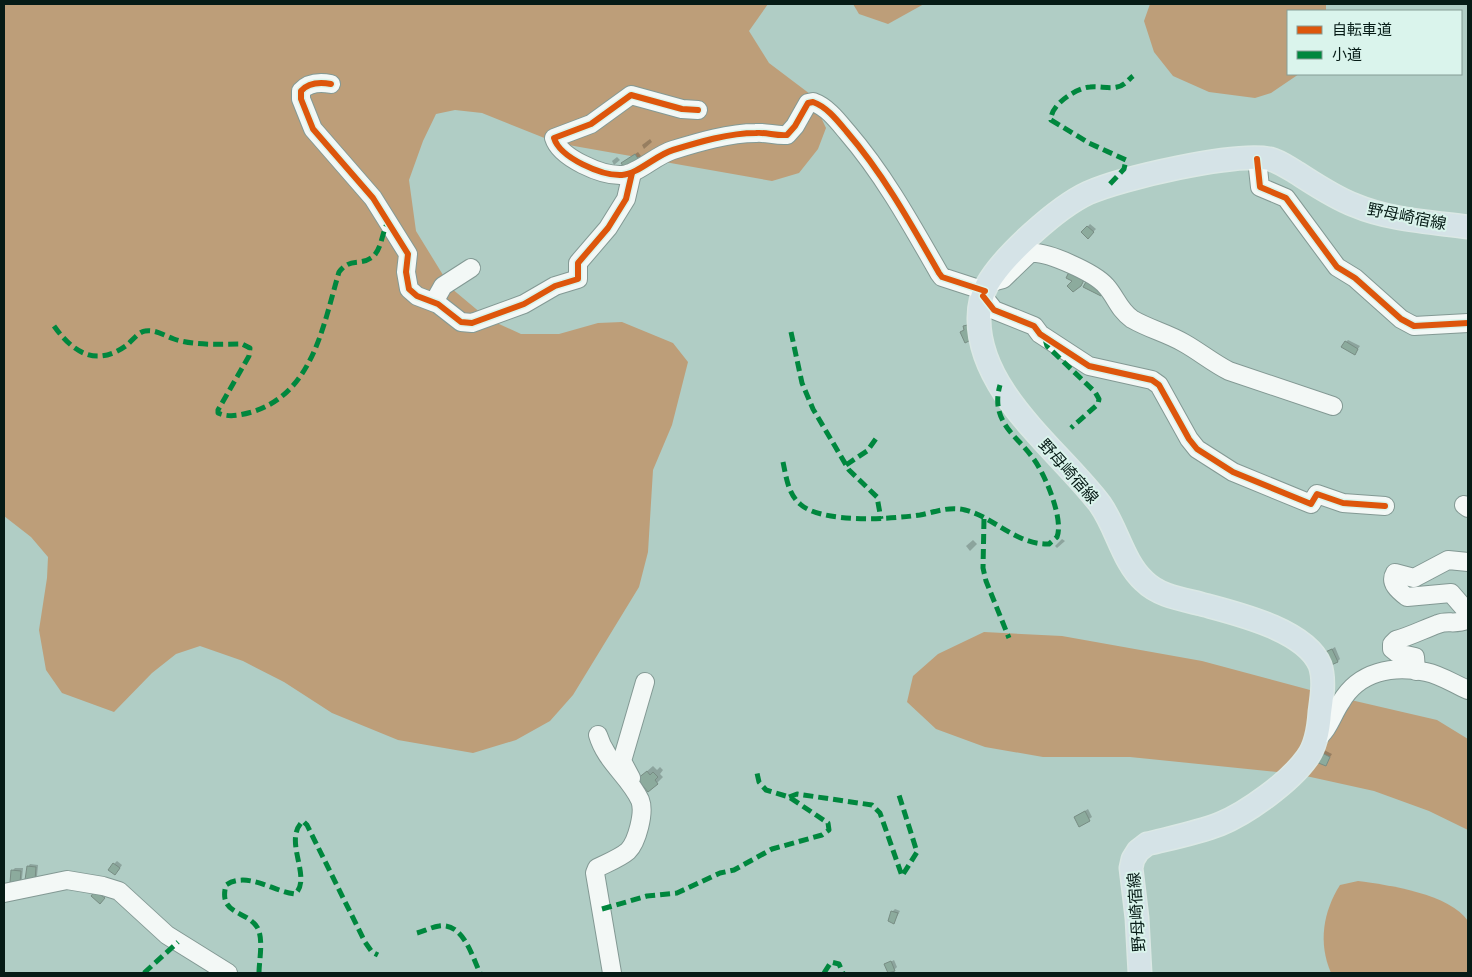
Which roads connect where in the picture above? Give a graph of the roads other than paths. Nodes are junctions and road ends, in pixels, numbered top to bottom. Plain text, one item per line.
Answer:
1 (331, 84) dead end
2 (698, 110) dead end
3 (1257, 158) junction
4 (632, 173) junction
5 (1468, 228) edge
6 (471, 268) dead end
7 (985, 290) junction
8 (434, 302) junction
9 (1468, 323) edge
10 (1334, 406) dead end
11 (1385, 506) dead end
12 (1468, 562) edge
13 (1416, 671) junction
14 (645, 682) dead end
15 (1468, 690) edge
16 (598, 735) dead end
17 (1316, 740) junction
18 (640, 801) junction
19 (4, 893) edge
20 (228, 973) edge
21 (612, 973) edge
22 (1140, 973) edge

1 - 8 street
2 - 4 street
3 - 5 main road, 野母崎宿線
3 - 7 main road, 野母崎宿線
3 - 9 street
4 - 7 street
4 - 8 street
6 - 8 street
7 - 10 street
7 - 11 street
7 - 17 main road, 野母崎宿線
12 - 13 street
13 - 15 street
13 - 17 street
14 - 18 street
16 - 18 street
17 - 22 main road, 野母崎宿線
18 - 21 street
19 - 20 street

